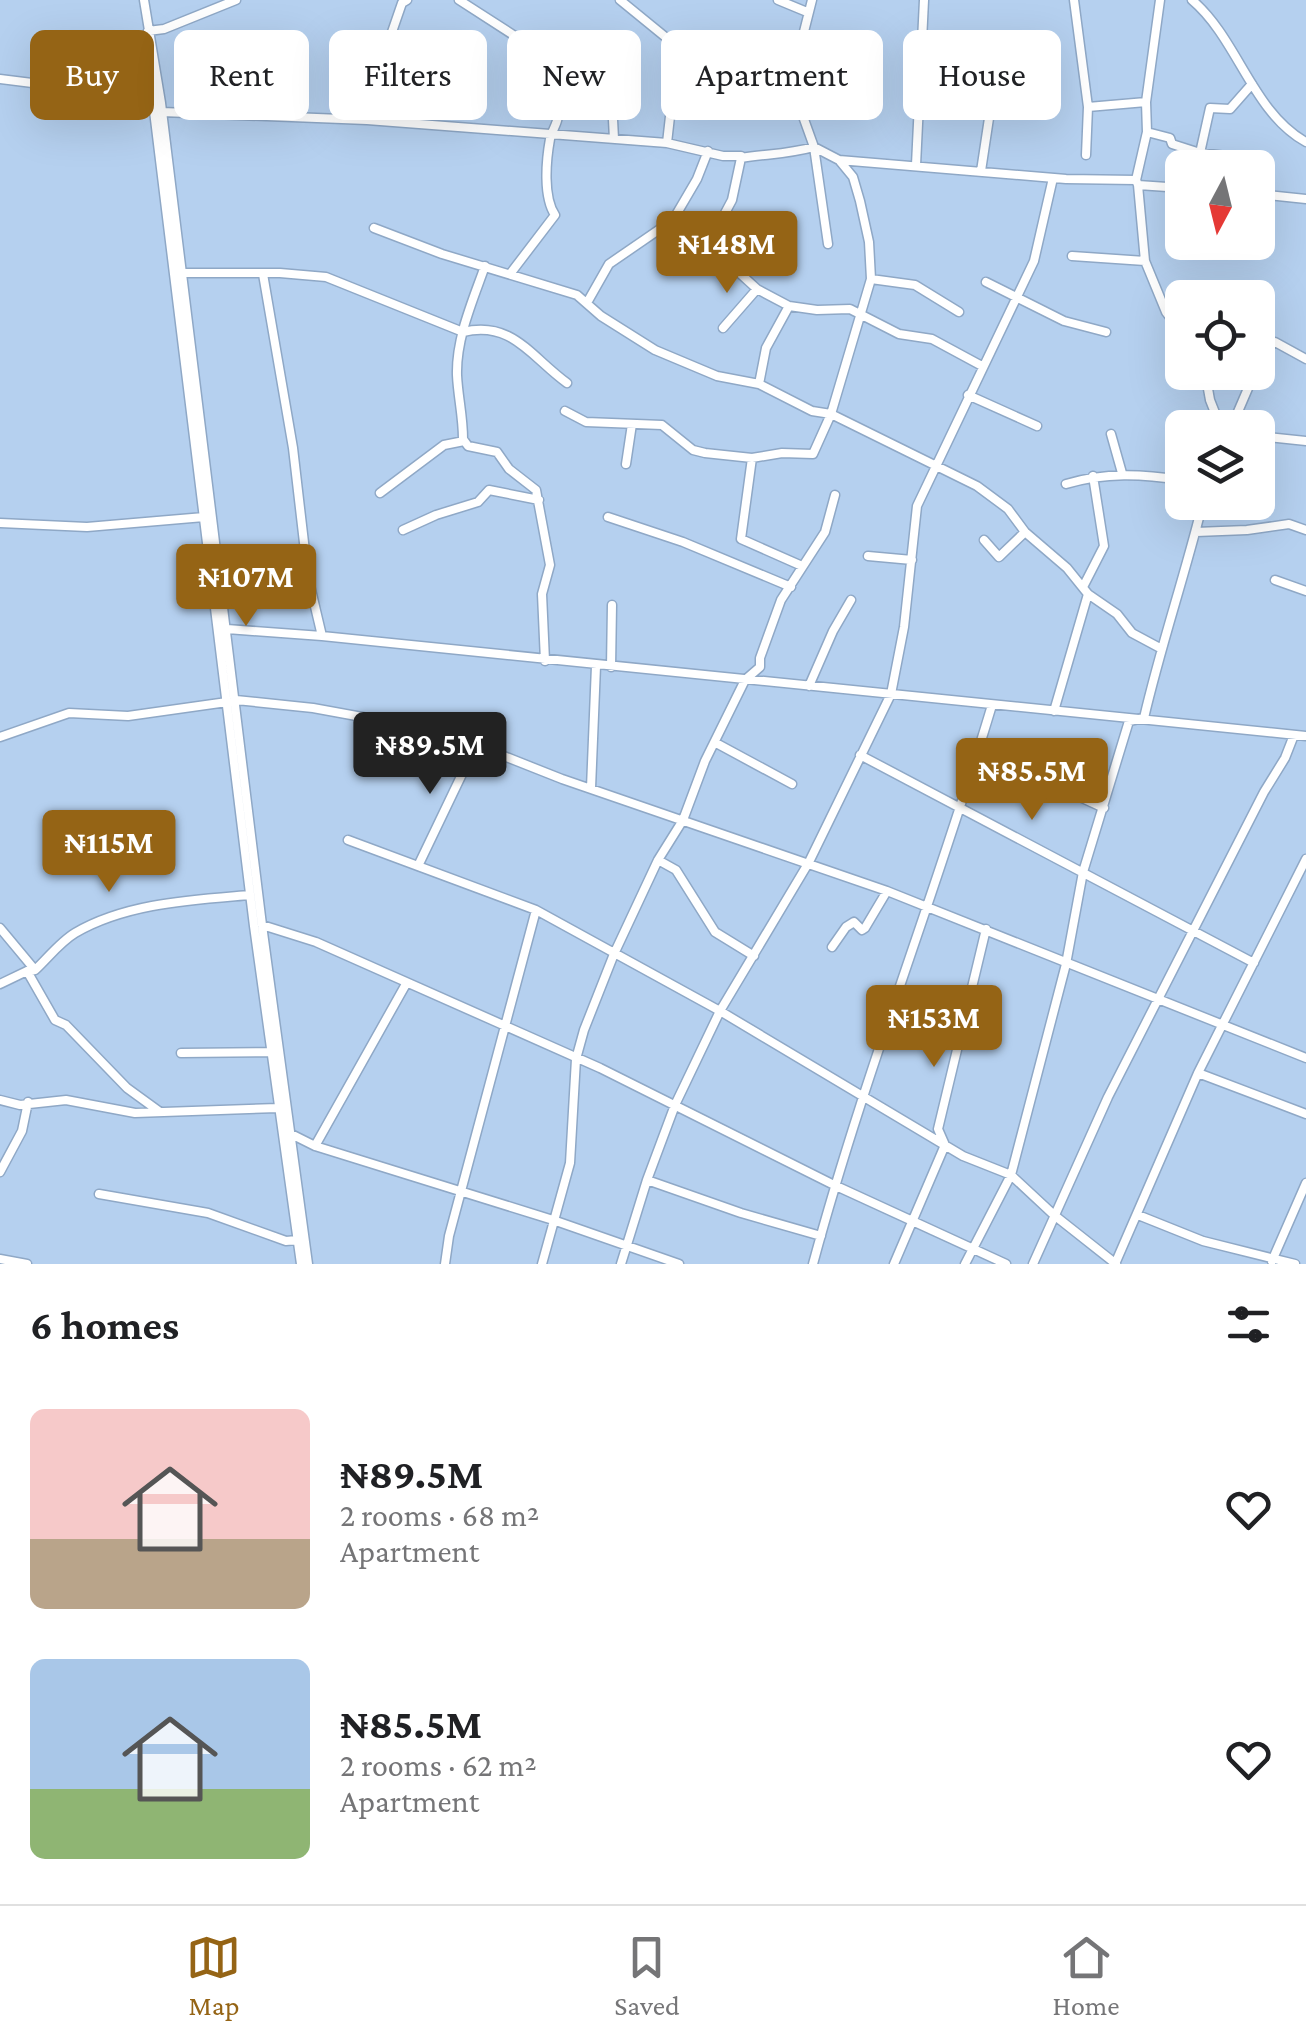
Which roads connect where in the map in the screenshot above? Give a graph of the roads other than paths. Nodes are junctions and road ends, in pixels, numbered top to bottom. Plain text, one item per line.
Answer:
1 (142, 0) edge
2 (236, 0) edge
3 (407, 0) edge
4 (458, 0) edge
5 (620, 0) edge
6 (778, 0) edge
7 (812, 0) edge
8 (924, 0) edge
9 (1074, 0) edge
10 (1160, 0) edge
11 (1192, 0) edge
12 (807, 12) junction
13 (145, 30) edge
14 (148, 30) edge
15 (154, 30) edge
16 (392, 30) edge
17 (802, 30) edge
18 (661, 33) edge
19 (154, 66) edge
20 (0, 79) edge
21 (30, 83) edge
22 (1252, 84) junction
23 (1146, 102) junction
24 (1088, 107) junction
25 (154, 110) edge
26 (162, 112) junction
27 (329, 119) edge
28 (367, 120) edge
29 (613, 120) edge
30 (670, 120) edge
31 (804, 120) edge
32 (989, 120) edge
33 (1147, 132) junction
34 (550, 135) junction
35 (614, 139) junction
36 (1306, 142) edge
37 (667, 143) junction
38 (814, 147) junction
39 (1191, 150) edge
40 (1201, 150) edge
41 (708, 151) junction
42 (1086, 155) dead end
43 (741, 158) junction
44 (839, 160) junction
45 (868, 163) junction
46 (916, 166) junction
47 (164, 167) junction
48 (981, 171) junction
49 (853, 178) junction
50 (1053, 178) junction
51 (1066, 179) junction
52 (1137, 182) junction
53 (1165, 186) edge
54 (1053, 189) junction
55 (1275, 196) edge
56 (1306, 200) edge
57 (673, 220) junction
58 (374, 228) dead end
59 (828, 244) dead end
60 (708, 245) junction
61 (1072, 256) dead end
62 (1145, 261) junction
63 (485, 266) junction
64 (182, 274) junction
65 (263, 274) junction
66 (510, 274) junction
67 (871, 279) junction
68 (986, 282) dead end
69 (758, 289) junction
70 (1018, 298) junction
71 (588, 301) junction
72 (789, 306) junction
73 (1165, 310) edge
74 (959, 312) dead end
75 (862, 316) junction
76 (723, 328) dead end
77 (463, 332) junction
78 (1106, 332) dead end
79 (1275, 343) edge
80 (1306, 359) edge
81 (982, 366) junction
82 (567, 383) dead end
83 (759, 384) junction
84 (968, 394) junction
85 (564, 410) dead end
86 (831, 414) junction
87 (632, 424) junction
88 (1037, 426) dead end
89 (1111, 434) dead end
90 (1275, 438) edge
91 (464, 441) junction
92 (1306, 441) edge
93 (752, 458) junction
94 (626, 464) dead end
95 (938, 464) junction
96 (1122, 474) junction
97 (1092, 476) junction
98 (1165, 478) edge
99 (1066, 484) dead end
100 (380, 493) dead end
101 (835, 495) dead end
102 (539, 500) junction
103 (204, 516) junction
104 (608, 517) dead end
105 (1199, 520) edge
106 (0, 524) edge
107 (403, 530) dead end
108 (1306, 530) edge
109 (1026, 532) junction
110 (1196, 532) junction
111 (984, 540) dead end
112 (868, 556) dead end
113 (912, 560) junction
114 (802, 566) junction
115 (1275, 580) dead end
116 (792, 587) junction
117 (1086, 590) junction
118 (1306, 591) edge
119 (850, 600) dead end
120 (612, 604) dead end
121 (227, 630) junction
122 (322, 636) junction
123 (1160, 648) junction
124 (544, 661) junction
125 (596, 666) junction
126 (611, 667) junction
127 (745, 680) junction
128 (810, 686) junction
129 (891, 694) junction
130 (232, 701) junction
131 (992, 705) junction
132 (1054, 710) junction
133 (1144, 718) junction
134 (1294, 735) junction
135 (0, 736) edge
136 (1306, 736) edge
137 (235, 741) junction
138 (716, 744) junction
139 (476, 745) junction
140 (860, 755) junction
141 (1041, 779) dead end
142 (792, 784) dead end
143 (591, 788) junction
144 (962, 807) junction
145 (1104, 808) junction
146 (683, 820) junction
147 (348, 840) dead end
148 (1306, 859) edge
149 (658, 860) junction
150 (809, 862) junction
151 (418, 866) junction
152 (1083, 872) junction
153 (1302, 878) edge
154 (887, 891) junction
155 (250, 895) junction
156 (926, 906) junction
157 (536, 910) junction
158 (262, 925) junction
159 (0, 928) edge
160 (986, 929) junction
161 (1192, 931) junction
162 (832, 948) dead end
163 (614, 954) junction
164 (754, 956) junction
165 (1066, 964) junction
166 (1254, 964) junction
167 (31, 971) junction
168 (0, 984) edge
169 (406, 984) junction
170 (1160, 999) junction
171 (720, 1011) junction
172 (1224, 1024) junction
173 (505, 1028) junction
174 (270, 1052) junction
175 (181, 1053) dead end
176 (1306, 1058) edge
177 (576, 1059) junction
178 (1198, 1072) junction
179 (865, 1096) junction
180 (0, 1100) edge
181 (28, 1102) junction
182 (675, 1106) junction
183 (278, 1108) junction
184 (160, 1112) junction
185 (1306, 1114) edge
186 (290, 1134) junction
187 (311, 1144) junction
188 (946, 1145) junction
189 (293, 1152) junction
190 (0, 1172) edge
191 (1011, 1175) junction
192 (647, 1180) junction
193 (1306, 1182) edge
194 (834, 1185) junction
195 (463, 1191) junction
196 (99, 1194) dead end
197 (1054, 1215) junction
198 (1138, 1216) junction
199 (912, 1219) junction
200 (553, 1220) junction
201 (821, 1236) junction
202 (297, 1240) junction
203 (626, 1246) junction
204 (972, 1249) junction
205 (0, 1259) edge
206 (1272, 1262) edge
207 (27, 1264) edge
208 (300, 1264) edge
209 (308, 1264) edge
210 (445, 1264) edge
211 (542, 1264) edge
212 (621, 1264) edge
213 (680, 1264) edge
214 (813, 1264) edge
215 (894, 1264) edge
216 (966, 1264) edge
217 (1006, 1264) edge
218 (1034, 1264) edge
219 (1115, 1264) edge
220 (1295, 1264) edge

1 - 13 street
1 - 14 street
2 - 15 street
3 - 16 street
4 - 34 street
5 - 18 street
6 - 12 street
7 - 12 street
8 - 46 street
9 - 24 street
10 - 23 street
11 - 22 street
12 - 17 street
19 - 26 street
20 - 21 street
22 - 36 street
22 - 40 street
23 - 24 street
23 - 33 street
24 - 42 street
25 - 47 street
26 - 27 street
26 - 47 street
28 - 34 street
29 - 35 street
30 - 37 street
31 - 38 street
32 - 48 street
33 - 39 street
33 - 52 street
34 - 35 street
34 - 66 street
35 - 37 street
37 - 41 street
38 - 43 street
38 - 44 street
38 - 59 street
41 - 43 street
41 - 57 street
43 - 60 street
44 - 45 street
44 - 49 street
45 - 46 street
45 - 49 street
46 - 48 street
47 - 64 street
47 - 103 street
48 - 50 street
49 - 67 street
50 - 51 street
50 - 54 street
51 - 52 street
51 - 54 street
52 - 53 street
52 - 62 street
54 - 70 street
55 - 56 street
57 - 60 street
57 - 71 street
58 - 63 street
60 - 69 street
61 - 62 street
62 - 73 street
63 - 66 street
63 - 77 street
64 - 65 street
64 - 121 street
65 - 77 street
65 - 122 street
66 - 71 street
67 - 74 street
67 - 75 street
68 - 70 street
69 - 72 street
69 - 76 street
70 - 78 street
70 - 81 street
71 - 83 street
72 - 75 street
72 - 83 street
75 - 81 street
75 - 86 street
77 - 82 street
77 - 91 street
79 - 80 street
81 - 84 street
83 - 86 street
84 - 88 street
84 - 95 street
85 - 87 street
86 - 93 street
86 - 95 street
87 - 93 street
87 - 94 street
89 - 96 street
90 - 92 street
91 - 100 street
91 - 102 street
93 - 114 street
95 - 109 street
95 - 113 street
96 - 97 street
96 - 98 street
97 - 99 street
97 - 117 street
101 - 114 street
102 - 107 street
102 - 124 street
103 - 106 street
103 - 130 street
104 - 116 street
105 - 110 street
108 - 110 street
109 - 111 street
109 - 117 street
110 - 123 street
112 - 113 street
113 - 129 street
114 - 116 street
115 - 118 street
116 - 127 street
117 - 123 street
117 - 132 street
119 - 128 street
120 - 126 street
121 - 122 street
121 - 130 street
122 - 124 street
123 - 133 street
124 - 125 street
125 - 126 street
125 - 143 street
126 - 127 street
127 - 128 street
127 - 138 street
128 - 129 street
129 - 131 street
129 - 140 street
130 - 135 street
130 - 137 street
130 - 139 street
131 - 132 street
131 - 144 street
132 - 133 street
133 - 134 street
133 - 145 street
134 - 136 street
134 - 161 street
137 - 155 street
137 - 158 street
138 - 142 street
138 - 146 street
139 - 143 street
139 - 151 street
140 - 144 street
140 - 150 street
141 - 145 street
143 - 146 street
144 - 152 street
144 - 156 street
145 - 152 street
146 - 149 street
146 - 150 street
147 - 151 street
148 - 153 street
149 - 163 street
149 - 164 street
150 - 154 street
150 - 164 street
151 - 157 street
152 - 161 street
152 - 165 street
153 - 166 street
154 - 156 street
154 - 162 street
155 - 167 street
155 - 174 street
156 - 160 street
156 - 179 street
157 - 163 street
157 - 173 street
158 - 169 street
158 - 186 street
159 - 167 street
160 - 165 street
160 - 188 street
161 - 166 street
161 - 170 street
163 - 171 street
163 - 177 street
164 - 171 street
165 - 170 street
165 - 191 street
166 - 172 street
167 - 168 street
167 - 184 street
169 - 173 street
169 - 187 street
170 - 172 street
170 - 197 street
171 - 179 street
171 - 182 street
172 - 176 street
172 - 178 street
173 - 177 street
173 - 195 street
174 - 175 street
174 - 183 street
177 - 182 street
177 - 200 street
178 - 185 street
178 - 198 street
179 - 188 street
179 - 194 street
180 - 181 street
181 - 184 street
181 - 190 street
182 - 192 street
182 - 194 street
183 - 184 street
183 - 202 street
186 - 187 street
186 - 189 street
187 - 189 street
187 - 195 street
188 - 191 street
188 - 199 street
189 - 209 street
191 - 197 street
191 - 204 street
192 - 201 street
192 - 203 street
193 - 206 street
194 - 199 street
194 - 201 street
195 - 200 street
195 - 210 street
196 - 202 street
197 - 218 street
197 - 219 street
198 - 206 street
198 - 219 street
199 - 204 street
199 - 215 street
200 - 203 street
200 - 211 street
201 - 214 street
202 - 208 street
203 - 212 street
203 - 213 street
204 - 216 street
204 - 217 street
205 - 207 street
206 - 220 street

